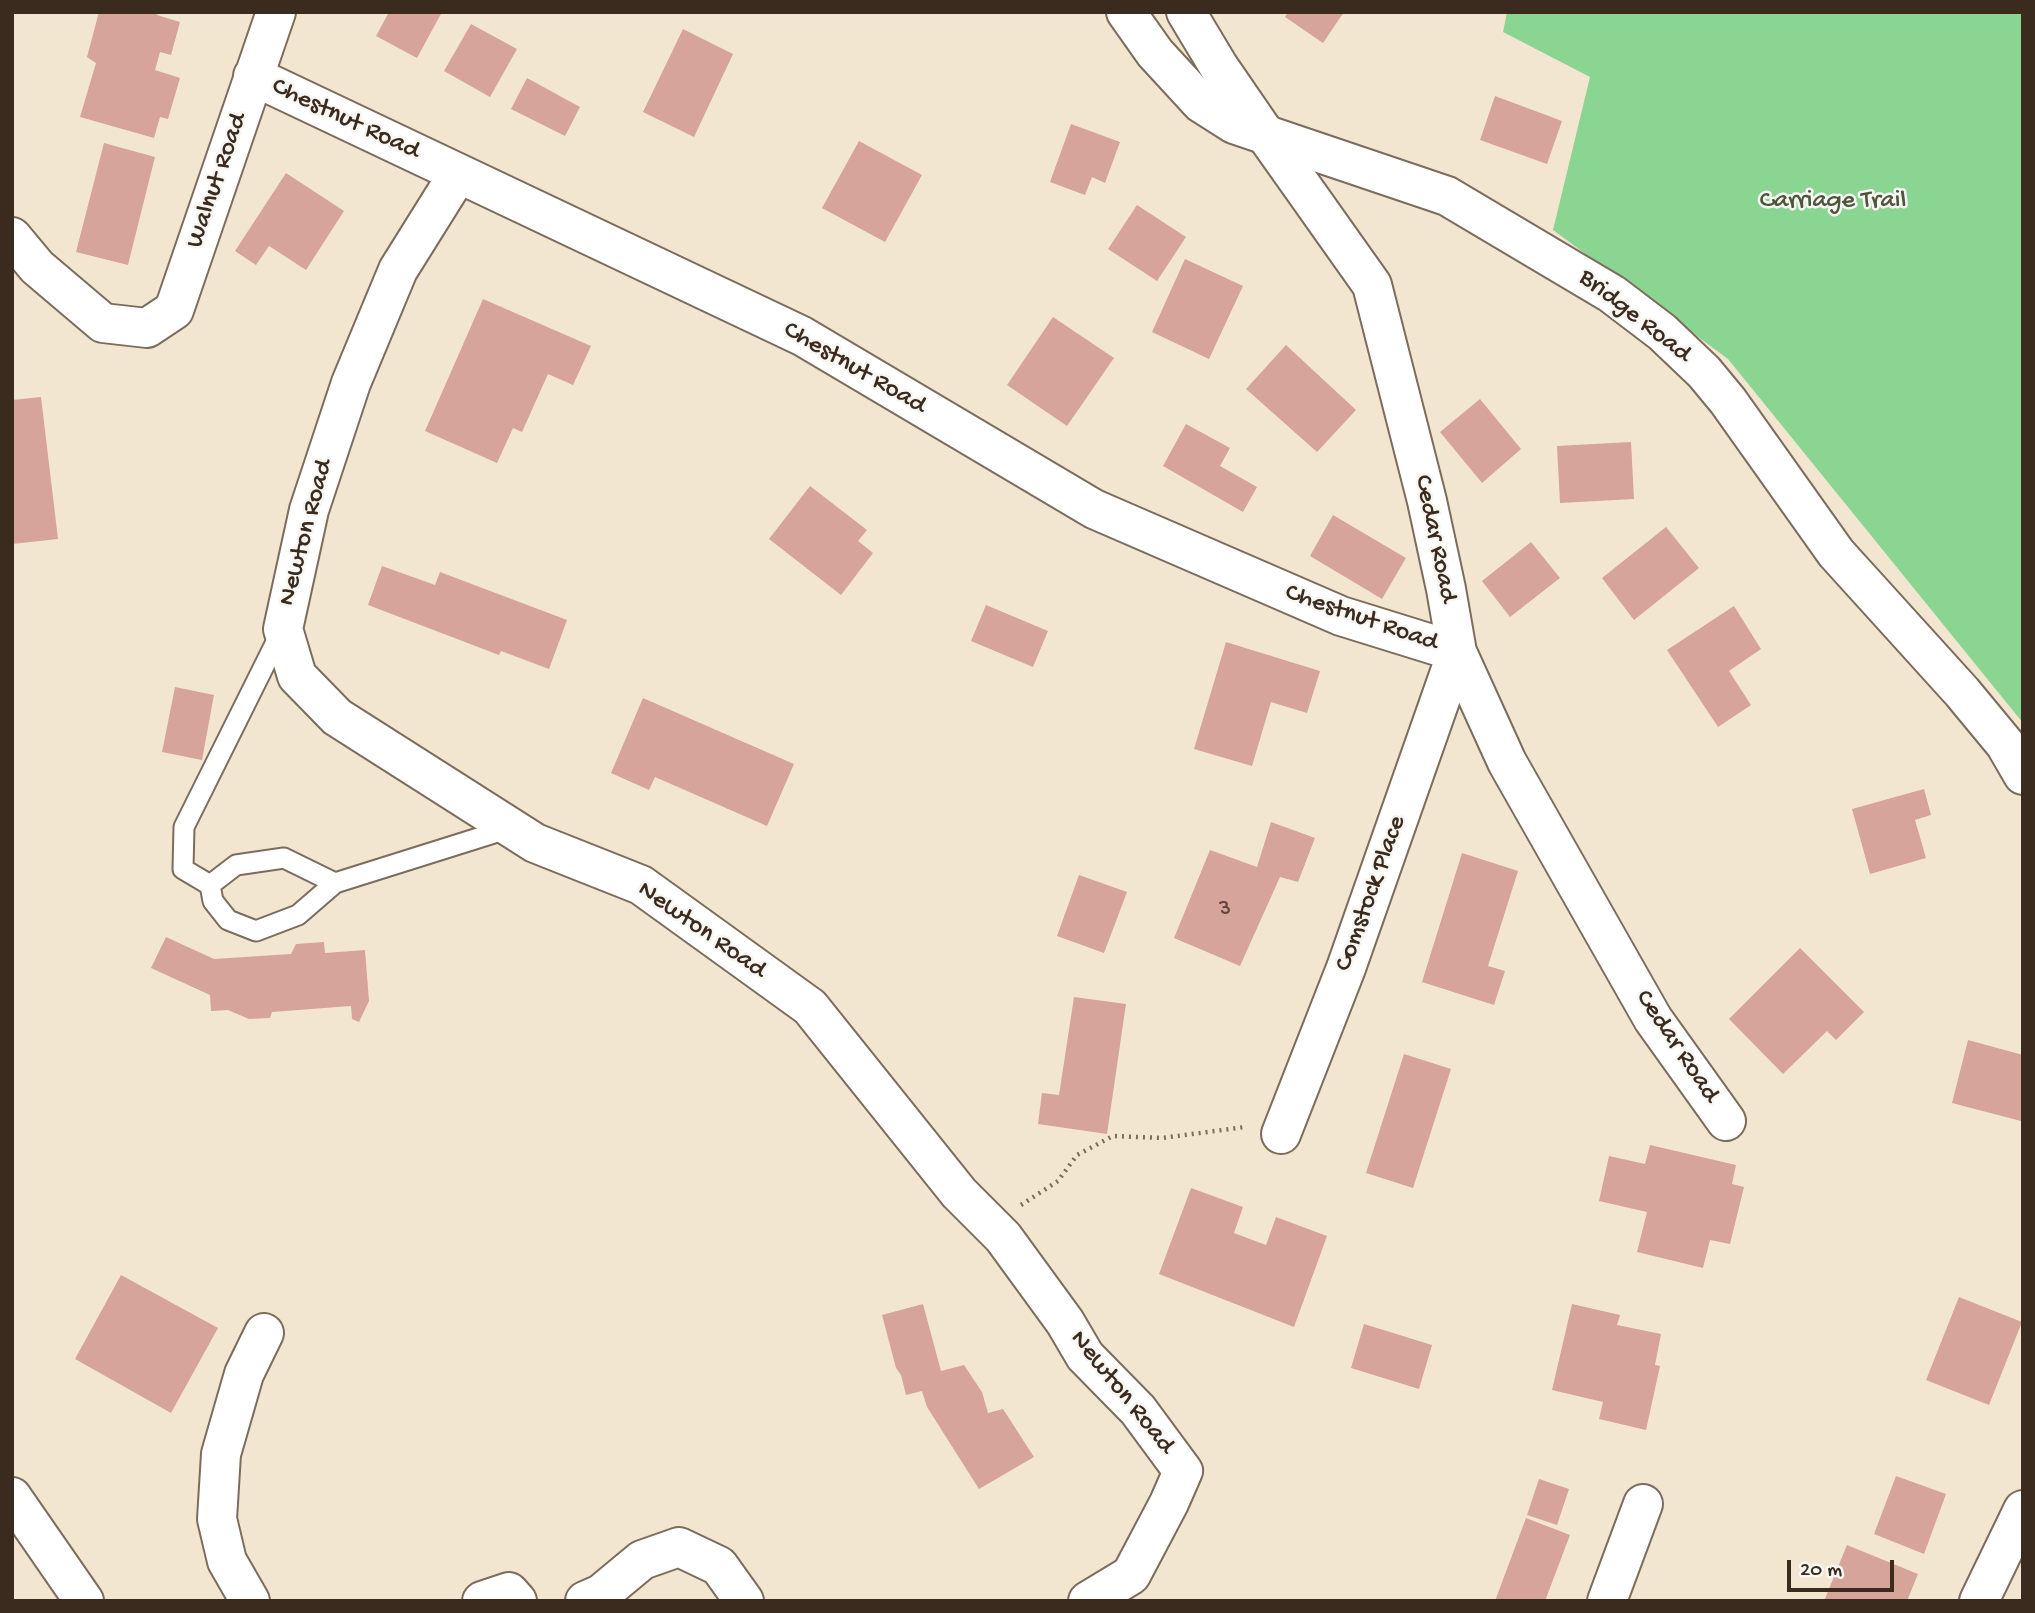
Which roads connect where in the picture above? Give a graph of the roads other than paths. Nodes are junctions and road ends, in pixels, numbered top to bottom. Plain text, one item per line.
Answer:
1 (276, 12) edge
2 (1126, 12) edge
3 (1186, 12) edge
4 (253, 76) junction
5 (1265, 134) junction
6 (458, 174) junction
7 (12, 237) edge
8 (283, 628) junction
9 (1457, 652) junction
10 (2023, 775) edge
11 (510, 828) junction
12 (335, 883) junction
13 (210, 885) junction
14 (1726, 1121) dead end
15 (1283, 1129) road end
16 (264, 1333) dead end
17 (12, 1497) edge
18 (1643, 1504) dead end
19 (2023, 1510) edge
20 (596, 1599) edge
21 (84, 1601) edge
22 (250, 1601) edge
23 (482, 1601) edge
24 (517, 1601) edge
25 (744, 1601) edge
26 (1088, 1601) edge
27 (1607, 1601) edge
28 (1979, 1601) edge

1 - 4 street, Walnut Road
2 - 5 street, Bridge Road
3 - 5 street, Cedar Road
4 - 6 street, Chestnut Road
4 - 7 street, Walnut Road
5 - 9 street, Cedar Road
5 - 10 street, Bridge Road
6 - 8 street, Newton Road
6 - 9 street, Chestnut Road
8 - 11 street, Newton Road
8 - 13 lane
9 - 14 street, Cedar Road
9 - 15 street, Comstock Place
11 - 12 lane
11 - 26 street, Newton Road
12 - 13 lane
12 - 13 lane
16 - 22 street
17 - 21 street
18 - 27 street
19 - 28 street
20 - 25 street
23 - 24 street

